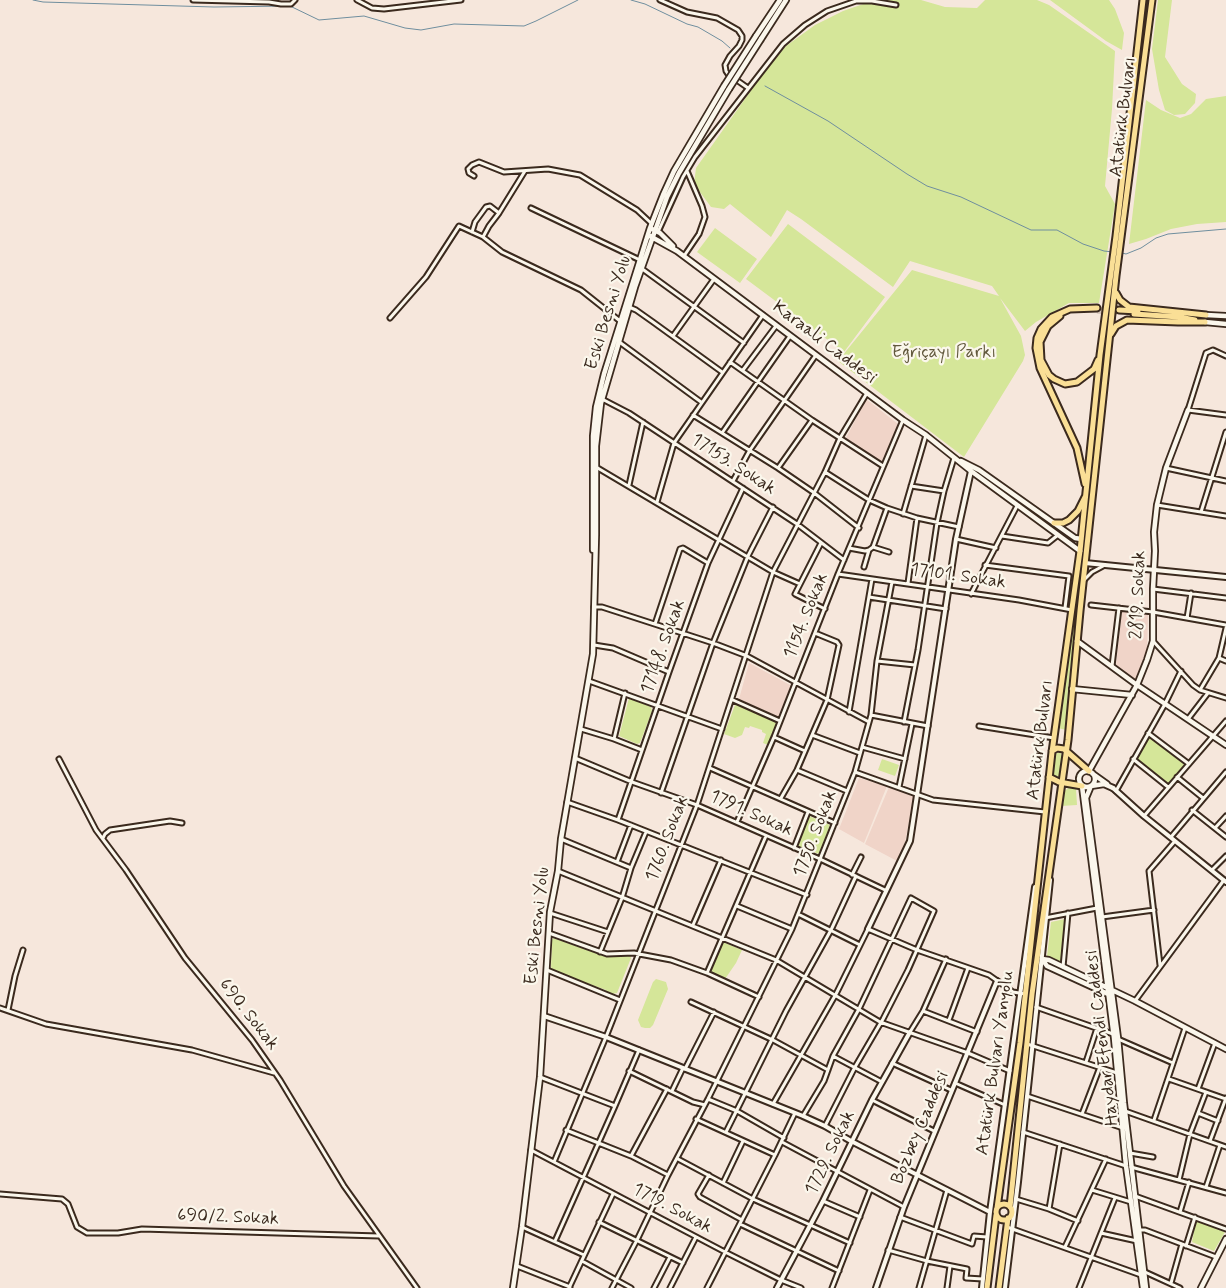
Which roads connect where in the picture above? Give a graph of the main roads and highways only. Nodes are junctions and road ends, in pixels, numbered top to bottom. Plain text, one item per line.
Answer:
1 (780, 0) edge
2 (786, 0) edge
3 (1143, 0) edge
4 (1152, 0) edge
5 (758, 38) junction
6 (653, 228) junction
7 (650, 236) junction
8 (1119, 236) junction
9 (677, 251) junction
10 (1113, 276) junction
11 (1115, 290) junction
12 (1206, 315) junction
13 (1226, 316) edge
14 (1205, 322) junction
15 (1226, 324) edge
16 (1110, 337) junction
17 (1100, 355) junction
18 (1188, 410) road end
19 (954, 458) junction
20 (1086, 494) junction
21 (1054, 523) junction
22 (1081, 538) junction
23 (1080, 551) junction
24 (594, 568) junction
25 (1077, 641) junction
26 (1137, 685) junction
27 (1072, 690) junction
28 (1132, 695) junction
29 (1226, 745) edge
30 (1052, 752) junction
31 (1066, 752) junction
32 (1090, 772) junction
33 (1050, 777) junction
34 (1062, 782) junction
35 (1082, 786) junction
36 (1091, 786) junction
37 (1099, 908) junction
38 (1109, 992) junction
39 (1226, 1048) edge
40 (1129, 1166) junction
41 (1010, 1207) junction
42 (997, 1208) junction
43 (996, 1215) junction
44 (1008, 1218) junction
45 (1226, 1239) edge
46 (1143, 1274) junction
47 (512, 1288) edge
48 (987, 1288) edge
49 (999, 1288) edge
50 (1145, 1288) edge
51 (1201, 1288) edge

1 - 5 main road
2 - 5 main road
3 - 8 highway, Atatürk Bulvarı
4 - 8 highway, Atatürk Bulvarı
5 - 6 main road, Eski Besni Yolu, bridge
6 - 7 main road, Eski Besni Yolu
6 - 9 main road
7 - 9 main road
7 - 24 main road, Eski Besni Yolu
7 - 24 main road, Eski Besni Yolu
8 - 10 highway
9 - 19 main road, Karaali Caddesi
10 - 11 highway, Atatürk Bulvarı
10 - 17 highway, Atatürk Bulvarı
11 - 12 highway
11 - 16 highway, Atatürk Bulvarı
12 - 13 main road
12 - 14 highway
14 - 15 main road
14 - 16 highway
16 - 25 highway, Atatürk Bulvarı
17 - 20 highway, Atatürk Bulvarı
17 - 20 highway
18 - 26 main road, 2819. Sokak
19 - 21 main road, Karaali Caddesi
19 - 23 main road, Karaali Caddesi
20 - 21 highway
20 - 22 highway, Atatürk Bulvarı
21 - 22 main road, Karaali Caddesi
22 - 23 highway, Atatürk Bulvarı
23 - 30 highway, Atatürk Bulvarı
24 - 47 main road, Eski Besni Yolu
25 - 26 main road
25 - 27 highway, Atatürk Bulvarı
26 - 28 main road, 2819. Sokak
26 - 29 main road
27 - 28 main road
27 - 31 highway, Atatürk Bulvarı
28 - 32 main road, 2819. Sokak
30 - 31 highway
30 - 33 highway, Atatürk Bulvarı
31 - 32 highway
31 - 34 highway, Atatürk Bulvarı
32 - 35 main road
32 - 36 main road
32 - 36 main road
33 - 34 highway
33 - 42 highway, Atatürk Bulvarı
34 - 35 highway
34 - 41 highway, Atatürk Bulvarı
35 - 36 main road
35 - 37 main road, Haydar Efendi Caddesi
36 - 37 main road, Haydar Efendi Caddesi
37 - 38 main road, Haydar Efendi Caddesi
37 - 38 main road, Haydar Efendi Caddesi
38 - 38 main road
38 - 39 main road
38 - 40 main road, Haydar Efendi Caddesi
38 - 40 main road, Haydar Efendi Caddesi
40 - 46 main road, Haydar Efendi Caddesi
40 - 46 main road, Haydar Efendi Caddesi
41 - 42 highway
41 - 44 highway
42 - 43 highway
43 - 44 highway
43 - 48 highway
44 - 49 highway
45 - 51 main road
46 - 50 main road, Haydar Efendi Caddesi

